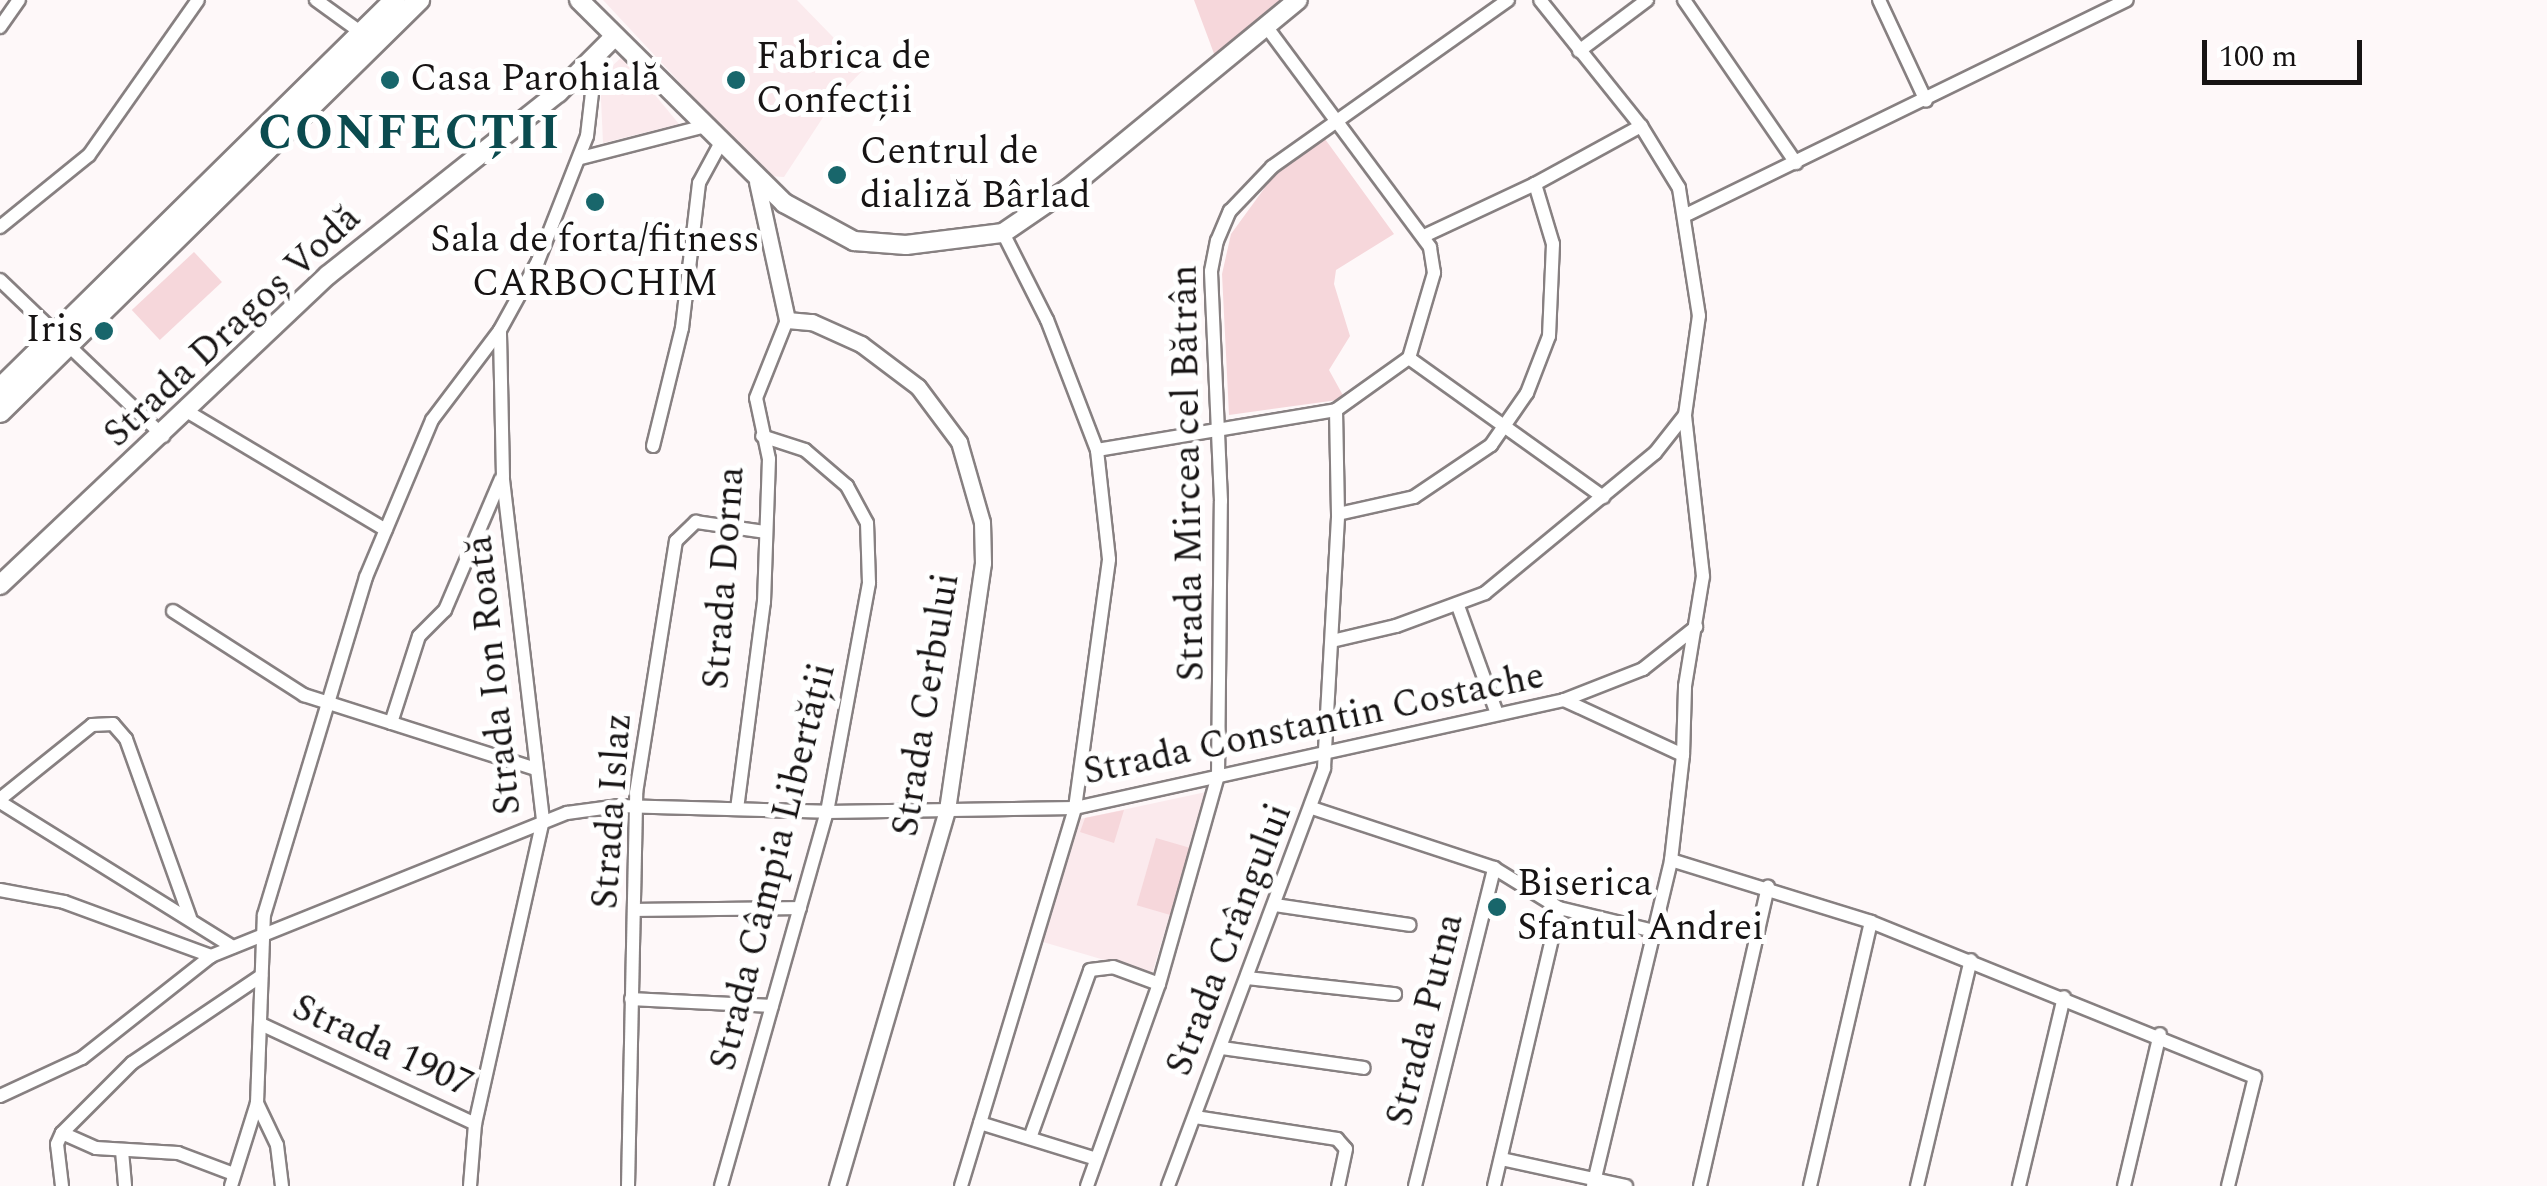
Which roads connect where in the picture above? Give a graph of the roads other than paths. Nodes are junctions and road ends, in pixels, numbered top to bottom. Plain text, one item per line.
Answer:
1 (19, 0) edge
2 (198, 0) edge
3 (316, 0) edge
4 (395, 0) edge
5 (419, 0) edge
6 (579, 0) edge
7 (1298, 0) edge
8 (1508, 0) edge
9 (1540, 0) edge
10 (1647, 0) edge
11 (1684, 0) edge
12 (1879, 0) edge
13 (2127, 0) edge
14 (0, 26) edge
15 (1266, 26) junction
16 (370, 39) junction
17 (612, 39) junction
18 (1579, 51) junction
19 (596, 58) junction
20 (1926, 101) junction
21 (1340, 120) junction
22 (1641, 126) junction
23 (702, 127) junction
24 (719, 146) junction
25 (581, 158) junction
26 (1796, 163) junction
27 (756, 182) junction
28 (1534, 184) junction
29 (1688, 214) junction
30 (0, 227) edge
31 (1003, 233) junction
32 (1424, 236) junction
33 (3, 288) edge
34 (788, 320) junction
35 (500, 330) junction
36 (63, 340) junction
37 (1410, 358) junction
38 (0, 389) edge
39 (1336, 410) junction
40 (0, 412) edge
41 (188, 412) junction
42 (1685, 415) junction
43 (1507, 425) junction
44 (1214, 428) junction
45 (163, 436) junction
46 (762, 436) junction
47 (653, 446) dead end
48 (1097, 450) junction
49 (502, 477) junction
50 (1603, 498) junction
51 (1338, 514) junction
52 (386, 530) junction
53 (764, 532) junction
54 (0, 585) edge
55 (1458, 606) junction
56 (172, 611) dead end
57 (1696, 627) junction
58 (1332, 640) junction
59 (1564, 700) junction
60 (327, 705) junction
61 (1496, 711) junction
62 (391, 723) junction
63 (1325, 752) junction
64 (1682, 755) junction
65 (536, 769) junction
66 (1218, 776) junction
67 (0, 800) edge
68 (636, 807) junction
69 (1074, 808) junction
70 (1312, 808) junction
71 (737, 809) junction
72 (947, 810) junction
73 (827, 812) junction
74 (543, 820) junction
75 (1671, 860) junction
76 (1494, 868) junction
77 (1768, 887) junction
78 (0, 890) edge
79 (1275, 906) junction
80 (800, 908) junction
81 (1559, 908) junction
82 (635, 910) junction
83 (190, 918) junction
84 (1871, 922) junction
85 (1410, 925) dead end
86 (1654, 931) junction
87 (261, 937) junction
88 (233, 946) junction
89 (211, 956) junction
90 (1971, 960) junction
91 (262, 976) junction
92 (1247, 978) junction
93 (1159, 984) junction
94 (1394, 994) dead end
95 (2064, 997) junction
96 (630, 999) junction
97 (772, 1006) junction
98 (263, 1025) junction
99 (2160, 1034) junction
100 (1222, 1048) junction
101 (1364, 1068) dead end
102 (0, 1096) edge
103 (258, 1103) junction
104 (1196, 1117) junction
105 (980, 1123) junction
106 (476, 1124) junction
107 (62, 1133) junction
108 (1030, 1138) junction
109 (122, 1151) junction
110 (1096, 1159) junction
111 (1500, 1159) junction
112 (231, 1180) edge
113 (1594, 1183) edge
114 (62, 1186) edge
115 (125, 1186) edge
116 (282, 1186) edge
117 (470, 1186) edge
118 (628, 1186) edge
119 (721, 1186) edge
120 (836, 1186) edge
121 (961, 1186) edge
122 (1086, 1186) edge
123 (1169, 1186) edge
124 (1338, 1186) edge
125 (1415, 1186) edge
126 (1494, 1186) edge
127 (1626, 1186) edge
128 (1700, 1186) edge
129 (1810, 1186) edge
130 (1917, 1186) edge
131 (2019, 1186) edge
132 (2124, 1186) edge
133 (2228, 1186) edge

1 - 14 street
2 - 30 street
3 - 16 street
4 - 16 main road
5 - 16 main road
6 - 17 main road
7 - 15 main road
8 - 21 street, Strada Mircea cel Bătrân
9 - 18 street
10 - 18 street
11 - 26 street
12 - 20 street
13 - 20 street
15 - 21 street
15 - 31 main road
16 - 36 main road
17 - 19 main road, Strada Dragoș Vodă
17 - 23 main road
18 - 22 street
19 - 25 street
19 - 41 main road, Strada Dragoș Vodă
20 - 26 street
21 - 32 street
21 - 44 street, Strada Mircea cel Bătrân
22 - 28 street
22 - 29 street
23 - 24 main road
23 - 25 street
24 - 27 main road
24 - 47 street
25 - 35 street
26 - 29 street
27 - 31 main road
27 - 34 street
28 - 32 street
28 - 43 street
29 - 42 street
31 - 48 street
32 - 37 street
33 - 36 street
34 - 46 street, Strada Dorna
34 - 72 street, Strada Cerbului
35 - 49 street, Strada Ion Roată
35 - 52 street
36 - 38 main road
36 - 40 main road
36 - 45 street
37 - 39 street
37 - 43 street
39 - 44 street
39 - 51 street, Strada Crângului
41 - 45 main road, Strada Dragoș Vodă
41 - 52 street
42 - 50 street
42 - 57 street
43 - 50 street
43 - 51 street
44 - 48 street
44 - 66 street, Strada Mircea cel Bătrân
45 - 54 main road, Strada Dragoș Vodă
46 - 53 street, Strada Dorna
46 - 73 street, Strada Câmpia Libertății
48 - 69 street
49 - 62 street
49 - 65 street, Strada Ion Roată
50 - 55 street
51 - 58 street, Strada Crângului
52 - 60 street
53 - 68 street, Strada Islaz
53 - 71 street, Strada Dorna
55 - 58 street
55 - 61 street
56 - 60 street
57 - 59 street
57 - 64 street
58 - 63 street, Strada Crângului
59 - 61 street, Strada Constantin Costache
59 - 64 street, Strada Constantin Costache
60 - 62 street
60 - 87 street
61 - 63 street, Strada Constantin Costache
62 - 65 street
63 - 66 street, Strada Constantin Costache
63 - 70 street, Strada Crângului
64 - 75 street
65 - 74 street, Strada Ion Roată
66 - 69 street, Strada Constantin Costache
66 - 93 street, Strada Mircea cel Bătrân
67 - 83 street
67 - 83 street
68 - 71 street, Strada Constantin Costache
68 - 74 street, Strada Constantin Costache
68 - 82 street, Strada Islaz
69 - 72 street, Strada Constantin Costache
69 - 105 street
70 - 76 street
70 - 79 street, Strada Crângului
71 - 73 street, Strada Constantin Costache
72 - 73 street, Strada Constantin Costache
72 - 120 street, Strada Cerbului
73 - 80 street, Strada Câmpia Libertății
74 - 87 street, Strada Constantin Costache
74 - 106 street, Strada Ion Roată
75 - 77 street
75 - 86 street
76 - 81 street
76 - 125 street, Strada Putna
77 - 84 street
77 - 128 street
78 - 89 street
79 - 85 street
79 - 92 street, Strada Crângului
80 - 82 street
80 - 97 street, Strada Câmpia Libertății
81 - 86 street
81 - 111 street
82 - 96 street, Strada Islaz
83 - 88 street
84 - 90 street
84 - 129 street
86 - 113 street
87 - 88 street, Strada Constantin Costache
87 - 91 street
88 - 89 street, Strada Constantin Costache
89 - 102 street, Strada Constantin Costache
90 - 95 street
90 - 130 street
91 - 98 street
91 - 107 street
92 - 94 street
92 - 100 street, Strada Crângului
93 - 108 street
93 - 110 street, Strada Mircea cel Bătrân
95 - 99 street
95 - 131 street
96 - 97 street
96 - 118 street, Strada Islaz
97 - 119 street, Strada Câmpia Libertății
98 - 103 street
98 - 106 street, Strada 1907
99 - 132 street
99 - 133 street
100 - 101 street
100 - 104 street, Strada Crângului
103 - 112 street
103 - 116 street
104 - 123 street, Strada Crângului
104 - 124 street
105 - 108 street
105 - 121 street
106 - 117 street, Strada Ion Roată
107 - 109 street
107 - 114 street
108 - 110 street
109 - 112 street
109 - 115 street
110 - 122 street, Strada Mircea cel Bătrân
111 - 113 street
111 - 126 street
113 - 127 street

